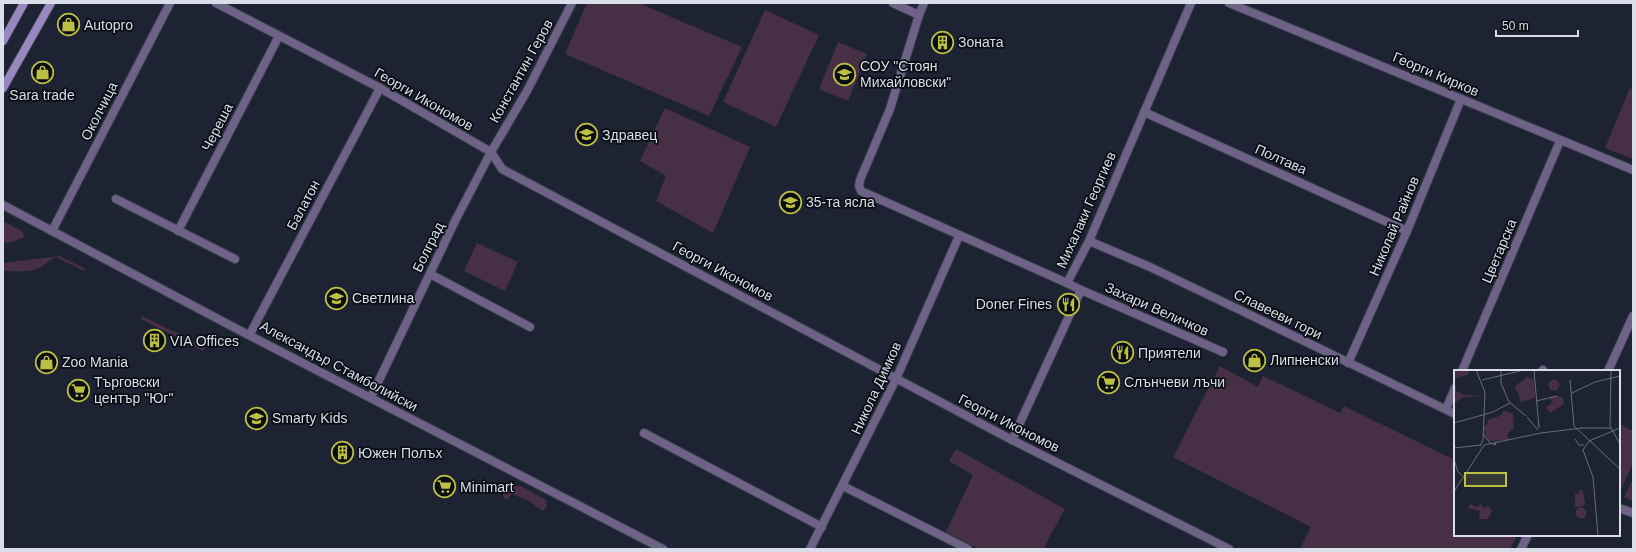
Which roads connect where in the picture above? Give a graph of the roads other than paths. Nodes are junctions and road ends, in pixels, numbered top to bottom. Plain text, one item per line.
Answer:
1 (24, 3) edge
2 (51, 3) edge
3 (170, 3) edge
4 (216, 3) edge
5 (572, 3) edge
6 (893, 3) edge
7 (924, 3) edge
8 (1191, 3) edge
9 (1229, 3) edge
10 (919, 15) junction
11 (279, 36) junction
12 (3, 41) edge
13 (3, 88) edge
14 (380, 88) junction
15 (1461, 99) junction
16 (1144, 112) junction
17 (1560, 141) junction
18 (491, 152) junction
19 (1633, 170) edge
20 (116, 199) dead end
21 (3, 205) edge
22 (52, 230) junction
23 (178, 230) junction
24 (1407, 230) junction
25 (959, 236) junction
26 (1089, 241) junction
27 (235, 259) dead end
28 (430, 274) junction
29 (1067, 284) junction
30 (1081, 290) junction
31 (1633, 316) edge
32 (530, 327) dead end
33 (250, 334) junction
34 (1223, 352) dead end
35 (1348, 363) junction
36 (1462, 370) edge
37 (1608, 370) edge
38 (896, 379) junction
39 (1454, 390) edge
40 (370, 397) junction
41 (1446, 409) junction
42 (1454, 413) edge
43 (644, 432) dead end
44 (1012, 440) junction
45 (843, 486) junction
46 (1620, 508) edge
47 (1633, 513) edge
48 (822, 527) junction
49 (1528, 536) edge
50 (663, 549) edge
51 (810, 549) edge
52 (968, 549) edge
53 (1229, 549) edge
54 (1521, 549) edge

1 - 12 main road
2 - 13 main road
3 - 22 street, Околчица
4 - 11 street, Георги Икономов
5 - 18 street, Константин Геров
6 - 10 street
7 - 10 street
8 - 16 street, Михалаки Георгиев
9 - 15 street, Георги Кирков
10 - 25 street
11 - 14 street, Георги Икономов
11 - 23 street, Череша
14 - 18 street, Георги Икономов
14 - 33 street, Балатон
15 - 17 street, Георги Кирков
15 - 24 street, Николай Райнов
16 - 24 street, Полтава
16 - 26 street, Михалаки Георгиев
17 - 19 street, Георги Кирков
17 - 36 street, Цветарска
18 - 28 street, Болград
18 - 38 street, Георги Икономов
20 - 23 street
21 - 22 street, Александър Стамболийски
22 - 33 street, Александър Стамболийски
23 - 27 street
24 - 35 street, Николай Райнов
25 - 29 street
25 - 38 street, Никола Димков
26 - 29 street, Михалаки Георгиев
26 - 35 street, Славееви гори
28 - 32 street
28 - 40 street, Болград
29 - 30 street, Михалаки Георгиев
30 - 34 street, Захари Величков
30 - 44 street
31 - 37 street
33 - 40 street, Александър Стамболийски
35 - 41 street, Славееви гори
38 - 44 street, Георги Икономов
38 - 45 street, Никола Димков
39 - 41 street
40 - 50 street, Александър Стамболийски
41 - 42 street, Славееви гори
43 - 48 street
44 - 53 street, Георги Икономов
45 - 48 street, Никола Димков
45 - 52 street
46 - 47 street
48 - 51 street, Никола Димков
49 - 54 street

